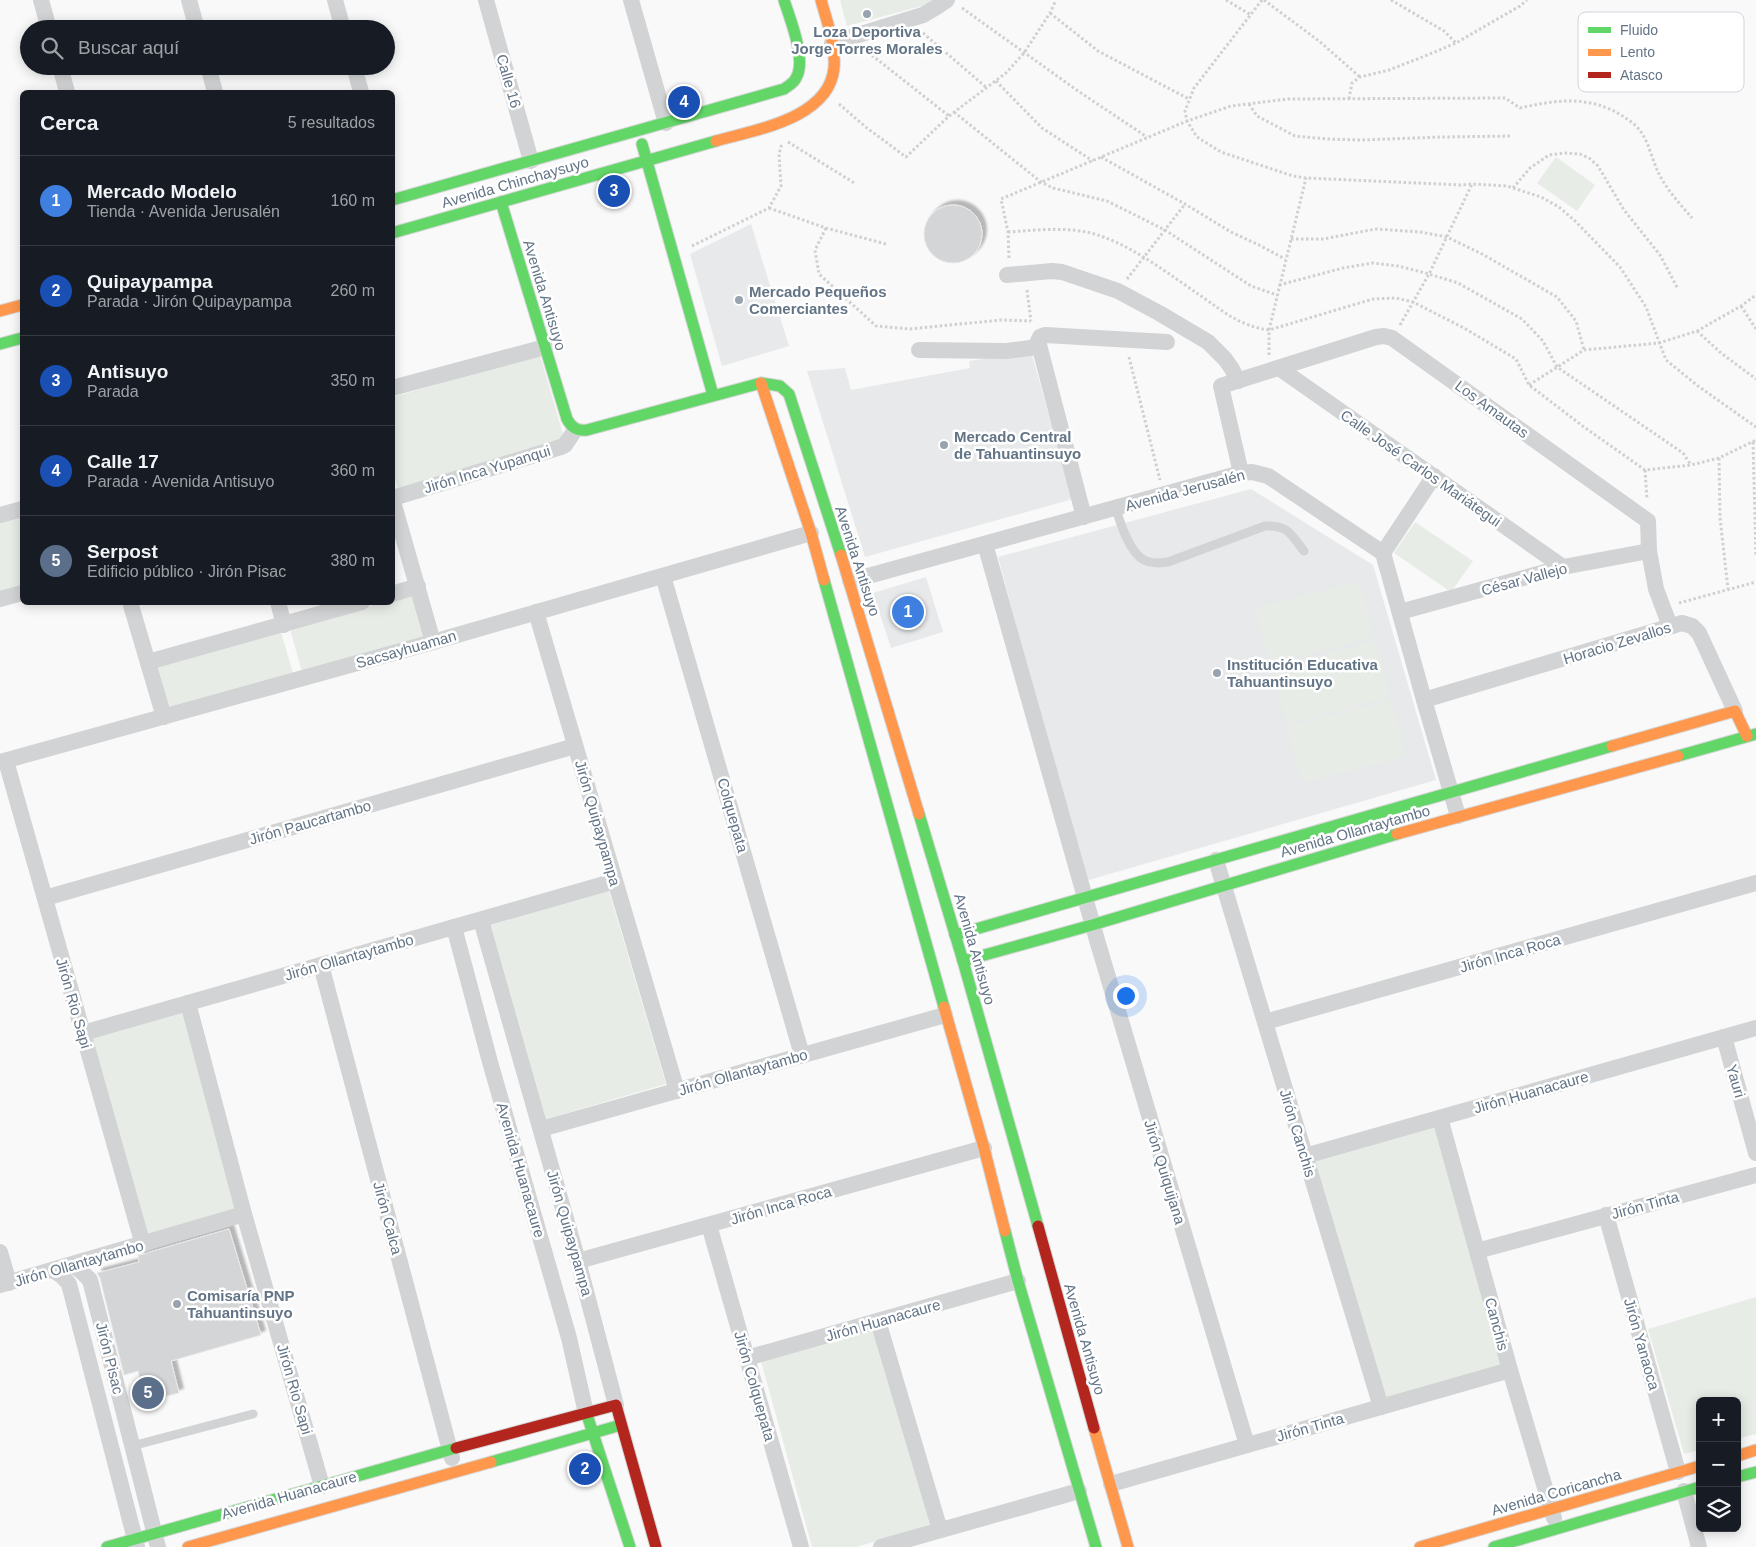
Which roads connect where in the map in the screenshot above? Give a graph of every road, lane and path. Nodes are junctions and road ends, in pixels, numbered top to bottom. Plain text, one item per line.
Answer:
1 (41, 0) edge
2 (189, 0) edge
3 (335, 0) edge
4 (486, 0) edge
5 (631, 0) edge
6 (784, 0) edge
7 (821, 0) edge
8 (1056, 0) edge
9 (1226, 0) edge
10 (1263, 0) edge
11 (1391, 0) edge
12 (1527, 0) edge
13 (953, 3) edge
14 (1050, 13) junction
15 (1250, 15) junction
16 (47, 20) edge
17 (195, 20) edge
18 (341, 20) edge
19 (907, 20) junction
20 (859, 35) junction
21 (832, 43) junction
22 (1456, 43) junction
23 (1024, 53) junction
24 (62, 75) edge
25 (210, 75) edge
26 (356, 75) edge
27 (1360, 77) junction
28 (996, 81) junction
29 (987, 88) junction
30 (66, 90) edge
31 (214, 90) edge
32 (360, 90) edge
33 (824, 92) junction
34 (1189, 99) junction
35 (1349, 99) junction
36 (1249, 104) junction
37 (954, 112) junction
38 (949, 116) junction
39 (1187, 121) junction
40 (666, 123) junction
41 (638, 130) junction
42 (1512, 136) dead end
43 (1148, 137) junction
44 (1101, 157) junction
45 (647, 160) junction
46 (531, 161) junction
47 (1093, 161) junction
48 (1306, 178) junction
49 (1041, 182) junction
50 (856, 184) dead end
51 (1472, 184) junction
52 (1513, 188) junction
53 (395, 199) edge
54 (501, 202) junction
55 (1185, 204) junction
56 (769, 208) junction
57 (1692, 218) dead end
58 (826, 228) junction
59 (1164, 230) junction
60 (395, 232) edge
61 (1008, 232) junction
62 (1447, 237) junction
63 (1291, 239) junction
64 (886, 244) dead end
65 (673, 255) junction
66 (1144, 258) junction
67 (1285, 260) junction
68 (1025, 274) junction
69 (1429, 274) junction
70 (1007, 275) joint
71 (1279, 285) junction
72 (1678, 289) dead end
73 (1118, 291) junction
74 (1277, 295) junction
75 (1756, 295) edge
76 (1413, 302) junction
77 (20, 306) edge
78 (1740, 306) junction
79 (0, 311) edge
80 (1031, 322) junction
81 (1756, 329) edge
82 (1269, 330) junction
83 (1697, 331) junction
84 (1392, 338) junction
85 (20, 339) edge
86 (1041, 340) junction
87 (1125, 340) junction
88 (1167, 342) dead end
89 (1659, 342) junction
90 (0, 344) edge
91 (545, 347) junction
92 (919, 350) dead end
93 (1584, 350) junction
94 (1557, 367) junction
95 (1279, 368) junction
96 (1756, 379) edge
97 (1238, 381) junction
98 (762, 383) junction
99 (1529, 385) junction
100 (395, 387) edge
101 (713, 395) junction
102 (1756, 427) edge
103 (575, 430) junction
104 (1754, 441) edge
105 (1718, 458) junction
106 (1691, 465) junction
107 (1645, 470) junction
108 (1241, 474) junction
109 (1434, 476) junction
110 (1164, 495) junction
111 (395, 497) edge
112 (395, 505) edge
113 (1116, 508) junction
114 (20, 510) edge
115 (0, 515) edge
116 (1084, 516) junction
117 (1648, 521) junction
118 (811, 533) junction
119 (985, 544) junction
120 (1304, 551) dead end
121 (1649, 551) junction
122 (1383, 553) junction
123 (1756, 556) edge
124 (1563, 567) junction
125 (664, 576) junction
126 (850, 581) junction
127 (1756, 582) edge
128 (418, 586) junction
129 (1728, 589) junction
130 (395, 593) edge
131 (20, 594) edge
132 (0, 599) edge
133 (131, 605) edge
134 (279, 605) edge
135 (352, 605) edge
136 (1664, 608) junction
137 (536, 612) junction
138 (1400, 612) junction
139 (284, 625) junction
140 (1670, 626) junction
141 (433, 642) junction
142 (148, 662) junction
143 (1424, 700) junction
144 (1735, 711) junction
145 (164, 717) junction
146 (1751, 735) edge
147 (575, 746) junction
148 (3, 762) edge
149 (1450, 792) junction
150 (1458, 816) junction
151 (1216, 860) junction
152 (615, 881) junction
153 (1756, 884) edge
154 (1223, 885) junction
155 (44, 898) junction
156 (1085, 898) junction
157 (481, 920) junction
158 (1092, 925) junction
159 (454, 927) junction
160 (955, 936) junction
161 (963, 961) junction
162 (321, 965) junction
163 (188, 1003) junction
164 (945, 1015) junction
165 (1265, 1022) junction
166 (1756, 1028) edge
167 (83, 1033) junction
168 (1724, 1037) junction
169 (802, 1054) junction
170 (677, 1091) junction
171 (1440, 1118) junction
172 (540, 1129) junction
173 (984, 1148) junction
174 (1756, 1153) edge
175 (1305, 1156) junction
176 (1756, 1176) edge
177 (244, 1214) junction
178 (1606, 1215) junction
179 (709, 1225) junction
180 (143, 1245) junction
181 (0, 1252) edge
182 (1477, 1252) junction
183 (578, 1261) junction
184 (72, 1265) junction
185 (53, 1270) junction
186 (1018, 1281) junction
187 (4, 1284) edge
188 (878, 1321) junction
189 (747, 1358) junction
190 (1510, 1370) junction
191 (616, 1405) junction
192 (1381, 1407) junction
193 (586, 1413) junction
194 (253, 1414) dead end
195 (621, 1426) junction
196 (593, 1432) junction
197 (1247, 1445) junction
198 (132, 1446) junction
199 (449, 1450) junction
200 (1756, 1450) edge
201 (1741, 1455) edge
202 (1696, 1467) edge
203 (456, 1471) junction
204 (1678, 1472) junction
205 (1756, 1472) edge
206 (1741, 1476) edge
207 (1111, 1484) junction
208 (322, 1486) junction
209 (1696, 1488) edge
210 (1079, 1491) junction
211 (1684, 1492) junction
212 (1551, 1510) junction
213 (1556, 1529) junction
214 (940, 1530) junction
215 (156, 1540) edge
216 (136, 1543) edge
217 (108, 1547) edge
218 (188, 1547) edge
219 (630, 1547) edge
220 (656, 1547) edge
221 (801, 1547) edge
222 (881, 1547) edge
223 (1096, 1547) edge
224 (1128, 1547) edge
225 (1420, 1547) edge
226 (1494, 1547) edge
227 (1699, 1547) edge

1 - 16 street
2 - 17 street
3 - 18 street
4 - 46 street, Calle 16
5 - 40 street
6 - 40 street
7 - 21 street
8 - 14 path
9 - 15 path
10 - 15 path
10 - 27 path
11 - 22 path
12 - 22 path
13 - 19 street
13 - 23 path
14 - 23 path
14 - 34 path
15 - 34 path
19 - 20 street
19 - 29 path
20 - 21 street
20 - 38 path
21 - 33 street
22 - 27 path
23 - 28 path
23 - 43 path
24 - 30 street
25 - 31 street
26 - 32 street
27 - 35 path
28 - 29 path
28 - 47 path
29 - 37 path
33 - 38 path
33 - 45 street
34 - 39 path
35 - 36 path
35 - 57 path
36 - 39 path
36 - 42 path
37 - 38 path
37 - 49 path
39 - 43 path
39 - 48 path
40 - 41 street
41 - 45 street
41 - 46 street, Avenida Chinchaysuyo
43 - 44 path
44 - 47 path
44 - 55 path
45 - 54 street, Avenida Chinchaysuyo
45 - 65 street
46 - 53 street, Avenida Chinchaysuyo
47 - 49 path
48 - 51 path
48 - 63 path
49 - 59 path
49 - 61 path
50 - 56 path
51 - 52 path
51 - 62 path
52 - 72 path
52 - 89 path
54 - 60 street, Avenida Chinchaysuyo
54 - 91 street, Avenida Antisuyo
55 - 59 path
55 - 67 path
56 - 58 path
56 - 65 path
58 - 64 path
58 - 80 path
59 - 66 path
59 - 74 path
61 - 66 path
61 - 70 path
62 - 63 path
62 - 69 path
62 - 93 path
63 - 67 path
65 - 101 street
66 - 73 path
66 - 82 path
67 - 71 path
68 - 70 street
68 - 73 street
68 - 80 path
69 - 71 path
69 - 76 path
69 - 94 path
71 - 74 path
73 - 97 street
74 - 82 path
75 - 78 path
76 - 82 path
76 - 84 path
76 - 99 path
77 - 79 street
78 - 81 path
78 - 83 path
80 - 86 path
82 - 95 path
83 - 89 path
83 - 96 path
84 - 95 street
84 - 117 street, Los Amautas
85 - 90 street
86 - 87 street
86 - 92 street
86 - 116 street
87 - 88 street
87 - 110 path
89 - 93 path
89 - 102 path
91 - 100 street
91 - 103 street, Avenida Antisuyo
93 - 94 path
94 - 99 path
94 - 106 path
95 - 97 street
95 - 109 street, Calle José Carlos Mariátegui
97 - 108 street
98 - 101 street, Avenida Antisuyo
98 - 118 street
98 - 126 street, Avenida Antisuyo
99 - 107 path
101 - 103 street, Avenida Antisuyo
103 - 111 street, Jirón Inca Yupanqui
104 - 105 path
104 - 123 path
105 - 106 path
105 - 129 path
106 - 107 path
107 - 117 path
108 - 110 street, Avenida Jerusalén
108 - 122 street, Avenida Jerusalén
109 - 122 street
109 - 124 street, Calle José Carlos Mariátegui
110 - 113 street, Avenida Jerusalén
112 - 128 street
113 - 116 street, Avenida Jerusalén
113 - 120 lane
114 - 115 street
116 - 119 street, Avenida Jerusalén
117 - 121 street
118 - 125 street, Sacsayhuaman
118 - 164 street
119 - 126 street, Avenida Jerusalén
119 - 156 street, Jirón Quiquijana
121 - 124 street, César Vallejo
121 - 136 street
122 - 138 street
124 - 138 street, César Vallejo
125 - 137 street, Sacsayhuaman
125 - 169 street, Colquepata
126 - 160 street, Avenida Antisuyo
127 - 129 path
128 - 130 street
128 - 141 street
129 - 136 path
131 - 132 street
133 - 142 street
134 - 139 street
135 - 139 street
136 - 140 street
137 - 141 street, Sacsayhuaman
137 - 147 street, Jirón Quipaypampa
138 - 143 street
139 - 142 street
140 - 143 street, Horacio Zevallos
140 - 144 street, Horacio Zevallos
141 - 145 street, Sacsayhuaman
142 - 145 street
143 - 149 street
144 - 146 street, Horacio Zevallos
144 - 149 street, Avenida Ollantaytambo
145 - 148 street, Sacsayhuaman
146 - 150 street, Avenida Ollantaytambo
147 - 152 street, Jirón Quipaypampa
147 - 155 street, Jirón Paucartambo
148 - 155 street, Jirón Rio Sapi
149 - 150 street
149 - 151 street, Avenida Ollantaytambo
150 - 154 street, Avenida Ollantaytambo
151 - 154 street, Jirón Canchis
151 - 156 street, Avenida Ollantaytambo
152 - 157 street, Jirón Ollantaytambo
152 - 170 street, Jirón Quipaypampa
153 - 165 street, Jirón Inca Roca
154 - 158 street, Avenida Ollantaytambo
154 - 165 street, Jirón Canchis
155 - 167 street, Jirón Rio Sapi
156 - 158 street, Jirón Quiquijana
156 - 160 street, Avenida Ollantaytambo
157 - 159 street, Jirón Ollantaytambo
157 - 172 street, Jirón Quipaypampa
158 - 161 street, Avenida Ollantaytambo
158 - 197 street, Jirón Quiquijana
159 - 162 street, Jirón Ollantaytambo
159 - 193 street, Avenida Huanacaure
160 - 161 street, Avenida Antisuyo
161 - 207 street, Avenida Antisuyo
162 - 163 street, Jirón Ollantaytambo
162 - 199 street, Jirón Calca
163 - 167 street, Jirón Ollantaytambo
163 - 177 street, Jirón Rio Sapi
164 - 169 street, Jirón Ollantaytambo
164 - 173 street
165 - 175 street, Jirón Canchis
166 - 168 street, Jirón Huanacaure
167 - 180 street, Jirón Rio Sapi
168 - 171 street, Jirón Huanacaure
168 - 174 street, Yauri
169 - 170 street, Jirón Ollantaytambo
170 - 172 street, Jirón Ollantaytambo
171 - 175 street, Jirón Huanacaure
171 - 182 street, Canchis
172 - 183 street, Jirón Quipaypampa
173 - 179 street, Jirón Inca Roca
173 - 186 street
175 - 192 street, Jirón Canchis
176 - 178 street, Jirón Tinta
177 - 180 street, Jirón Ollantaytambo
177 - 208 street, Jirón Rio Sapi
178 - 182 street, Jirón Tinta
178 - 204 street, Jirón Yanaoca
179 - 183 street, Jirón Inca Roca
179 - 189 street, Jirón Colquepata
180 - 184 street, Jirón Ollantaytambo
181 - 187 street
182 - 190 street, Canchis
183 - 191 street, Jirón Quipaypampa
184 - 185 street, Jirón Ollantaytambo
184 - 198 street, Jirón Pisac
185 - 187 street, Jirón Ollantaytambo
185 - 216 street, Jirón Pisac
186 - 188 street, Jirón Huanacaure
186 - 210 street
188 - 189 street, Jirón Huanacaure
188 - 214 street
189 - 221 street, Jirón Colquepata
190 - 192 street, Jirón Tinta
190 - 212 street, Canchis
191 - 193 street, Avenida Huanacaure
191 - 195 street, Jirón Quipaypampa
192 - 197 street, Jirón Tinta
193 - 196 street, Avenida Huanacaure
193 - 199 street, Avenida Huanacaure
194 - 198 lane
195 - 196 street, Avenida Huanacaure
195 - 220 street, Jirón Quipaypampa
196 - 203 street, Avenida Huanacaure
196 - 219 street
197 - 207 street, Jirón Tinta
198 - 215 street, Jirón Pisac
199 - 203 street, Jirón Calca
199 - 208 street, Avenida Huanacaure
200 - 201 street
202 - 204 street, Avenida Coricancha
203 - 218 street, Avenida Huanacaure
204 - 212 street, Avenida Coricancha
205 - 206 street
207 - 224 street, Avenida Antisuyo
208 - 215 street, Avenida Huanacaure
209 - 211 street
210 - 214 street
210 - 223 street
211 - 213 street
211 - 227 street
212 - 213 street, Canchis
212 - 225 street, Avenida Coricancha
213 - 226 street
214 - 222 street
215 - 216 street, Avenida Huanacaure
216 - 217 street, Avenida Huanacaure

